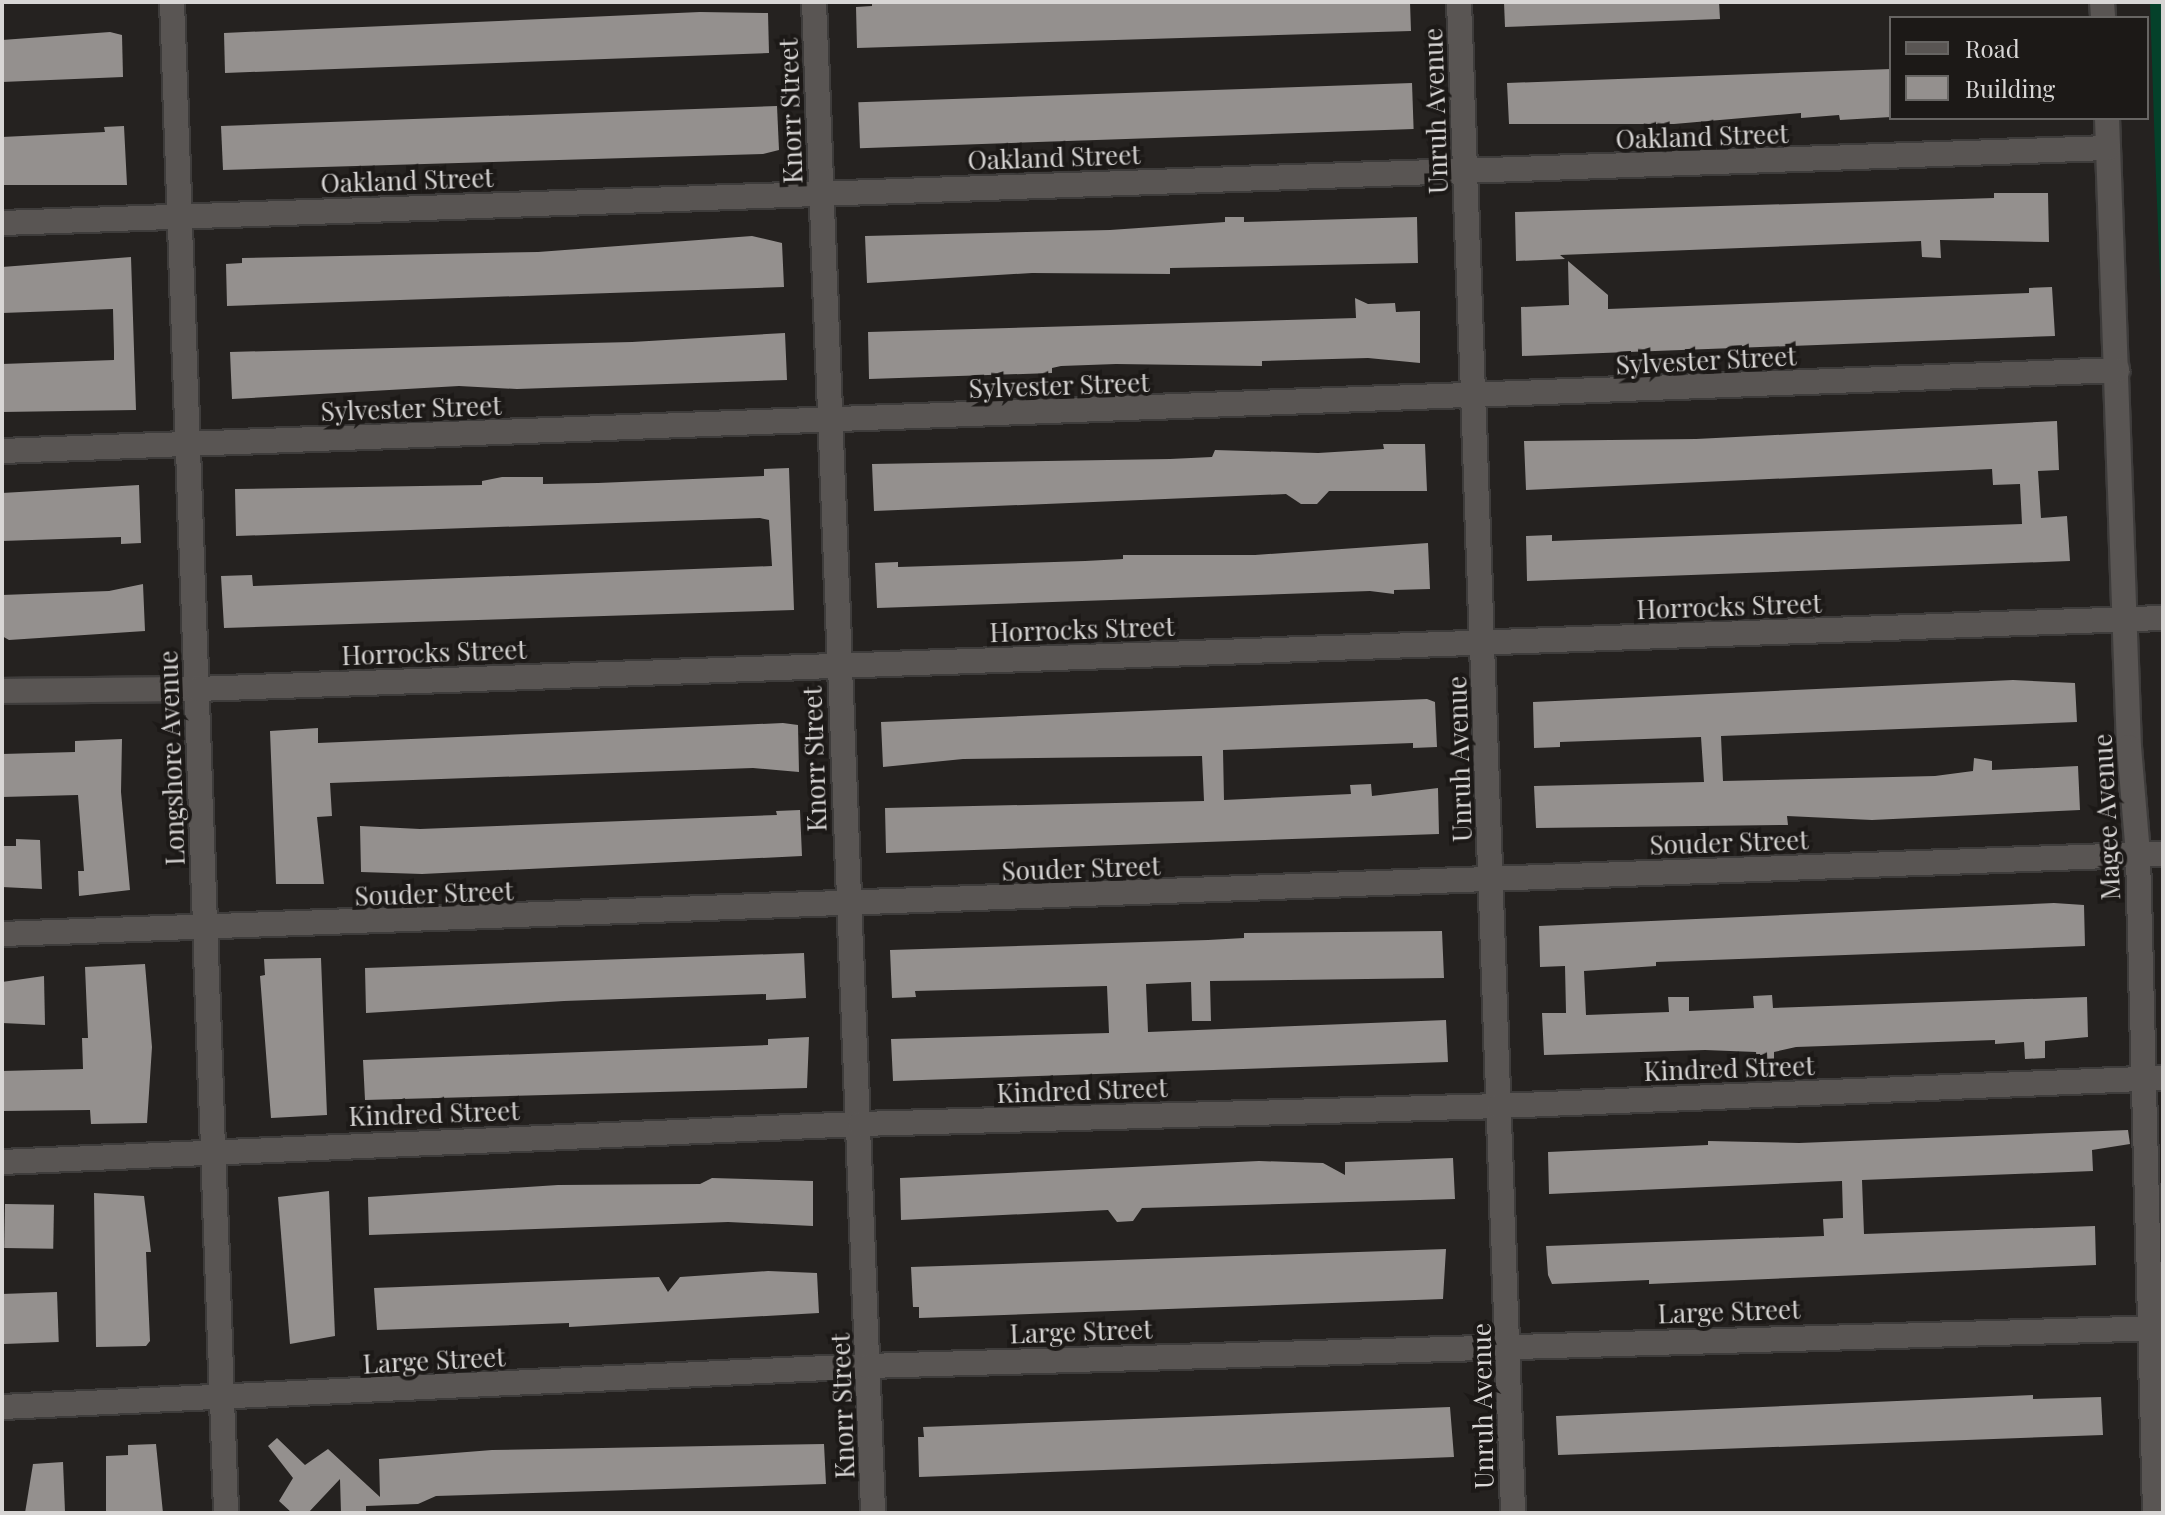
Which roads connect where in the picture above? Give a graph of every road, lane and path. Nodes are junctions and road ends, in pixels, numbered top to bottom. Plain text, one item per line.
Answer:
1 (172, 2) edge
2 (814, 2) edge
3 (1459, 2) edge
4 (2107, 120) edge
5 (2108, 148) junction
6 (1465, 173) junction
7 (819, 192) junction
8 (182, 217) junction
9 (2, 223) edge
10 (2117, 370) junction
11 (1474, 398) junction
12 (830, 421) junction
13 (189, 444) junction
14 (2, 451) edge
15 (2163, 618) edge
16 (2124, 619) junction
17 (1483, 644) junction
18 (838, 665) junction
19 (197, 689) junction
20 (2, 691) edge
21 (2163, 854) edge
22 (2138, 855) junction
23 (1491, 879) junction
24 (848, 906) junction
25 (203, 927) junction
26 (2, 934) edge
27 (2153, 1078) edge
28 (1499, 1106) junction
29 (860, 1124) junction
30 (215, 1151) junction
31 (2, 1162) edge
32 (2156, 1328) edge
33 (1509, 1345) junction
34 (868, 1366) junction
35 (224, 1394) junction
36 (2, 1407) edge
37 (226, 1513) edge
38 (873, 1513) edge
39 (1513, 1513) edge
40 (2155, 1513) edge

1 - 8 street, Longshore Avenue
2 - 7 street, Knorr Street
3 - 6 street, Unruh Avenue
4 - 5 street, Magee Avenue
5 - 6 street, Oakland Street
5 - 10 street, Magee Avenue
6 - 7 street, Oakland Street
6 - 11 street, Unruh Avenue
7 - 8 street, Oakland Street
7 - 12 street, Knorr Street
8 - 9 street, Oakland Street
8 - 13 street, Longshore Avenue
10 - 11 street, Sylvester Street
10 - 16 street, Magee Avenue
11 - 12 street, Sylvester Street
11 - 17 street, Unruh Avenue
12 - 13 street, Sylvester Street
12 - 18 street, Knorr Street
13 - 14 street, Sylvester Street
13 - 19 street, Longshore Avenue
15 - 16 street, Horrocks Street
16 - 17 street, Horrocks Street
16 - 22 street, Magee Avenue
17 - 18 street, Horrocks Street
17 - 23 street, Unruh Avenue
18 - 19 street, Horrocks Street
18 - 24 street, Knorr Street
19 - 20 street, Horrocks Street
19 - 25 street, Longshore Avenue
21 - 22 street, Souder Street
22 - 23 street, Souder Street
22 - 27 street, Magee Avenue
23 - 24 street, Souder Street
23 - 28 street, Unruh Avenue
24 - 25 street, Souder Street
24 - 29 street, Knorr Street
25 - 26 street, Souder Street
25 - 30 street, Longshore Avenue
27 - 28 street, Kindred Street
27 - 32 street, Magee Avenue
28 - 29 street, Kindred Street
28 - 33 street, Unruh Avenue
29 - 30 street, Kindred Street
29 - 34 street, Knorr Street
30 - 31 street, Kindred Street
30 - 35 street, Longshore Avenue
32 - 33 street, Large Street
32 - 40 street, Magee Avenue
33 - 34 street, Large Street
33 - 39 street, Unruh Avenue
34 - 35 street, Large Street
34 - 38 street, Knorr Street
35 - 36 street, Large Street
35 - 37 street, Longshore Avenue

